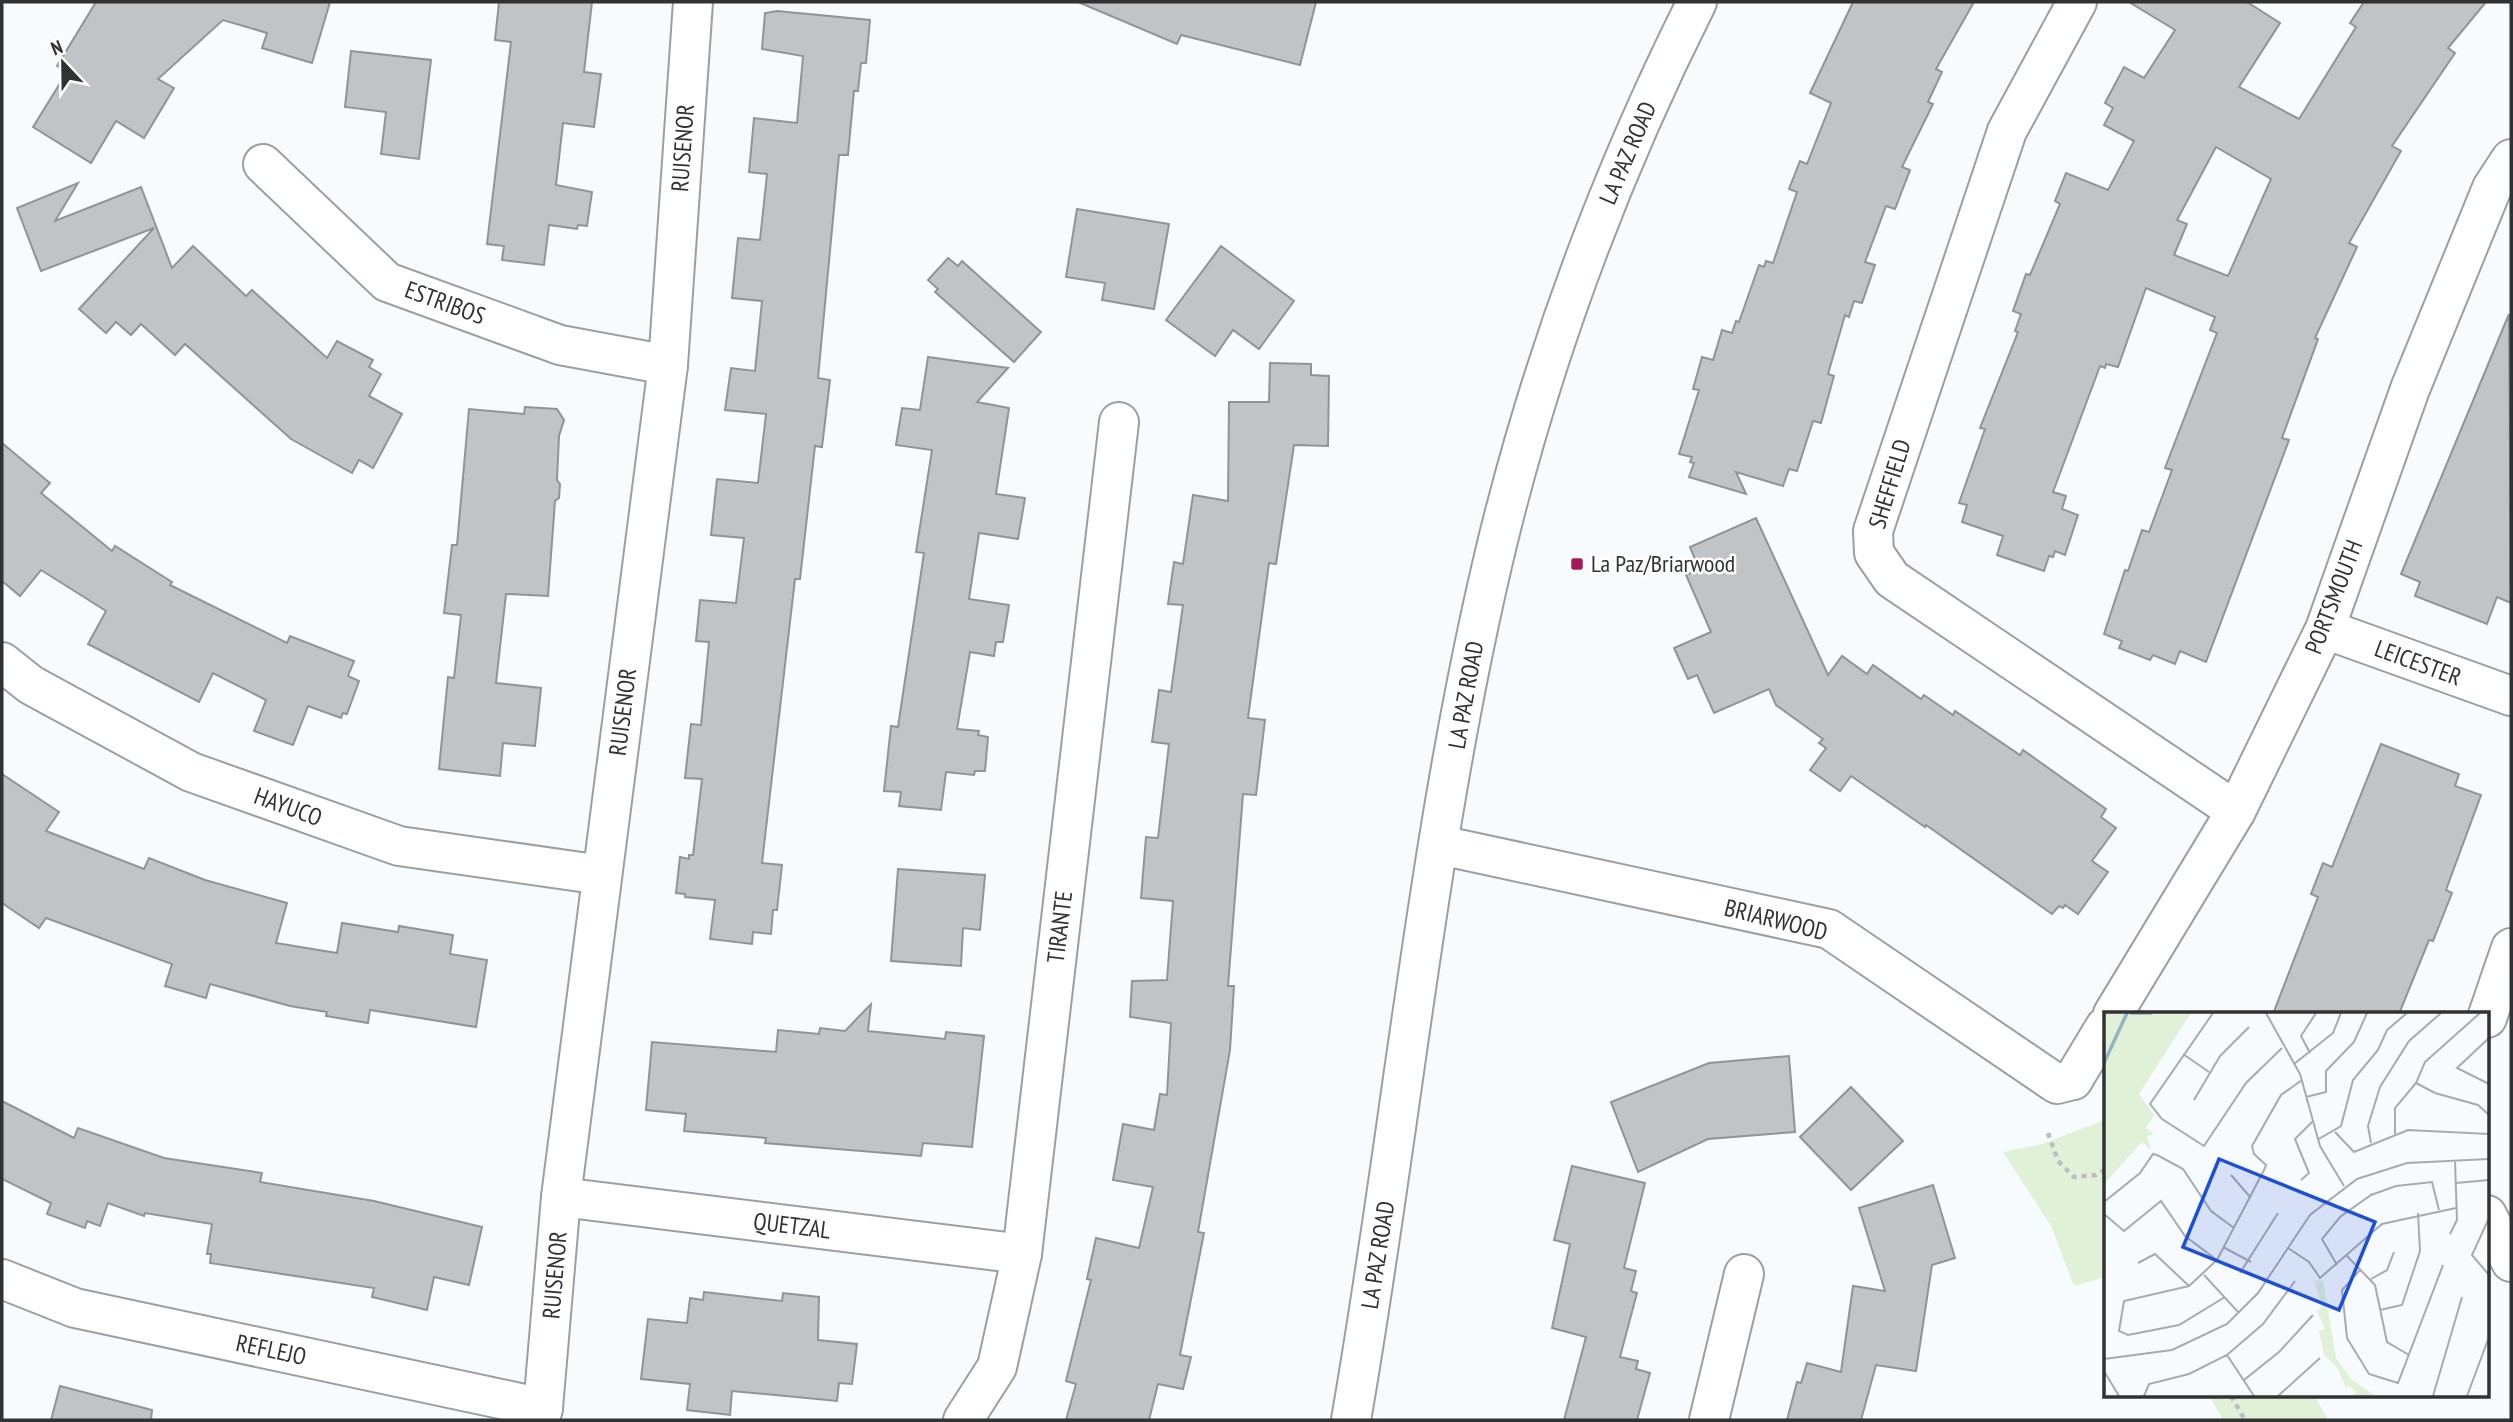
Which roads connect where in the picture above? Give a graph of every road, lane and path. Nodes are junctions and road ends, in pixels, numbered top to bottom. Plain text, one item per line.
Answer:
1 (693, 2) edge
2 (1697, 2) edge
3 (2077, 2) edge
4 (2511, 159) edge
5 (263, 164) dead end
6 (668, 365) junction
7 (1119, 422) dead end
8 (2325, 629) junction
9 (2, 662) edge
10 (2511, 696) edge
11 (2236, 811) junction
12 (1440, 845) junction
13 (602, 875) junction
14 (2511, 948) edge
15 (2114, 1012) edge
16 (2488, 1015) edge
17 (2104, 1029) edge
18 (2048, 1133) dead end
19 (2104, 1171) edge
20 (561, 1197) junction
21 (2488, 1217) edge
22 (1022, 1254) junction
23 (2511, 1262) edge
24 (1744, 1274) dead end
25 (2, 1279) edge
26 (2232, 1398) edge
27 (542, 1414) edge
28 (963, 1420) edge
29 (1351, 1420) edge
30 (1709, 1420) edge
31 (2245, 1420) edge

1 - 6 street, RUISENOR
2 - 12 street, LA PAZ ROAD
3 - 11 street, SHEFFIELD
4 - 8 street, PORTSMOUTH
5 - 6 street, ESTRIBOS
6 - 13 street, RUISENOR
7 - 22 street, TIRANTE
8 - 10 street, LEICESTER
8 - 11 street, PORTSMOUTH
9 - 13 street, HAYUCO
11 - 15 street, PORTSMOUTH
12 - 17 street, BRIARWOOD
12 - 29 street, LA PAZ ROAD
13 - 20 street, RUISENOR
14 - 16 street
18 - 19 path
20 - 22 street, QUETZAL
20 - 27 street, RUISENOR
21 - 23 street
22 - 28 street, TIRANTE
24 - 30 street
25 - 27 street, REFLEJO
26 - 31 path

